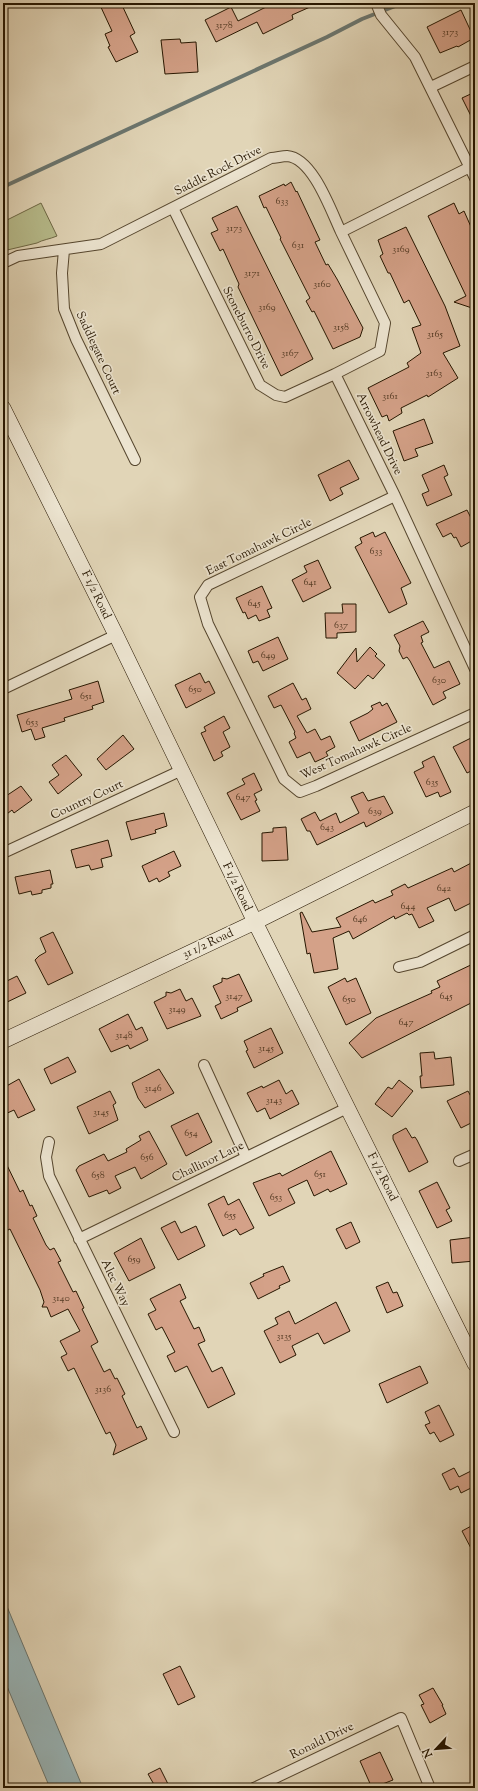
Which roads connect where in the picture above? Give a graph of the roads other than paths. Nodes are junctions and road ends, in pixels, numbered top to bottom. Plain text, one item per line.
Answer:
1 (376, 3) edge
2 (475, 66) edge
3 (431, 87) junction
4 (470, 167) junction
5 (475, 178) edge
6 (173, 208) junction
7 (341, 232) junction
8 (64, 250) junction
9 (3, 263) edge
10 (335, 374) junction
11 (3, 408) edge
12 (135, 460) dead end
13 (395, 496) junction
14 (116, 634) junction
15 (475, 669) edge
16 (3, 689) edge
17 (246, 702) joint
18 (475, 713) edge
19 (182, 770) junction
20 (475, 812) edge
21 (3, 853) edge
22 (255, 922) junction
23 (475, 935) edge
24 (399, 967) dead end
25 (3, 1041) edge
26 (204, 1066) dead end
27 (347, 1108) junction
28 (49, 1142) dead end
29 (475, 1154) edge
30 (246, 1157) junction
31 (459, 1161) dead end
32 (80, 1239) junction
33 (472, 1349) edge
34 (475, 1364) edge
35 (174, 1432) dead end
36 (254, 1788) edge
37 (430, 1788) edge

1 - 3 street
2 - 3 street
3 - 4 street
4 - 5 street
4 - 7 street
6 - 7 street, Saddle Rock Drive
6 - 8 street, Saddle Rock Drive
6 - 10 street, Stoneburro Drive
7 - 10 street
8 - 9 street, Saddle Rock Drive
8 - 12 street, Saddlegate Court
10 - 13 street, Arrowhead Drive
11 - 14 street, F 1/2 Road
13 - 15 street, Arrowhead Drive
13 - 17 street, East Tomahawk Circle
14 - 16 street
14 - 19 street, F 1/2 Road
17 - 18 street, West Tomahawk Circle
19 - 21 street, Country Court
19 - 22 street, F 1/2 Road
20 - 22 street, 31 1/2 Road
22 - 25 street, 31 1/2 Road
22 - 27 street, F 1/2 Road
23 - 24 street
26 - 30 street
27 - 30 street, Challinor Lane
27 - 33 street, F 1/2 Road
28 - 32 street, Alec Way
29 - 31 street
30 - 32 street, Challinor Lane
32 - 35 street, Alec Way
33 - 34 street, F 1/2 Road
36 - 37 street, Ronald Drive

